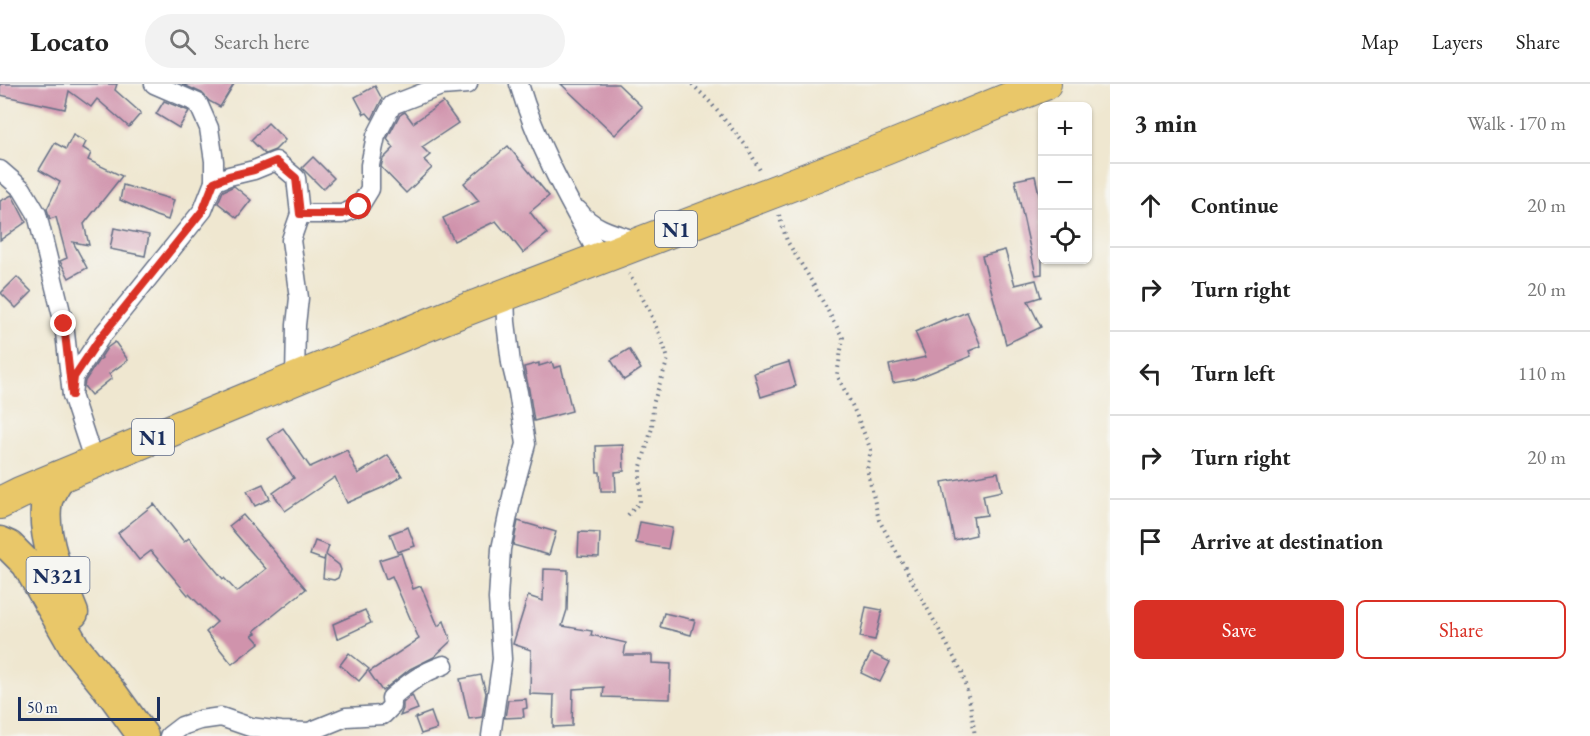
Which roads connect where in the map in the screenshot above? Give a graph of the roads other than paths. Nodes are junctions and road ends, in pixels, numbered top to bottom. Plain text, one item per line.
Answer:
1 (154, 84) edge
2 (468, 84) edge
3 (519, 84) edge
4 (1046, 84) edge
5 (0, 170) edge
6 (214, 182) junction
7 (560, 185) junction
8 (300, 214) junction
9 (620, 251) junction
10 (505, 295) junction
11 (295, 379) junction
12 (72, 395) junction
13 (94, 462) junction
14 (60, 476) junction
15 (0, 503) edge
16 (0, 542) edge
17 (444, 665) dead end
18 (94, 672) junction
19 (143, 736) edge
20 (169, 736) edge
21 (491, 736) edge

1 - 6 street
2 - 8 street
3 - 7 street
4 - 9 highway, N1
5 - 12 street
6 - 8 street
6 - 12 street
7 - 9 street
7 - 9 street
8 - 11 street
9 - 10 highway, N1
10 - 11 highway, N1
10 - 21 street
11 - 13 highway, N1
12 - 13 street
13 - 14 highway, N1
14 - 15 highway, N1
14 - 18 main road, N321
16 - 18 main road, N321
17 - 20 street
18 - 19 main road, N321

